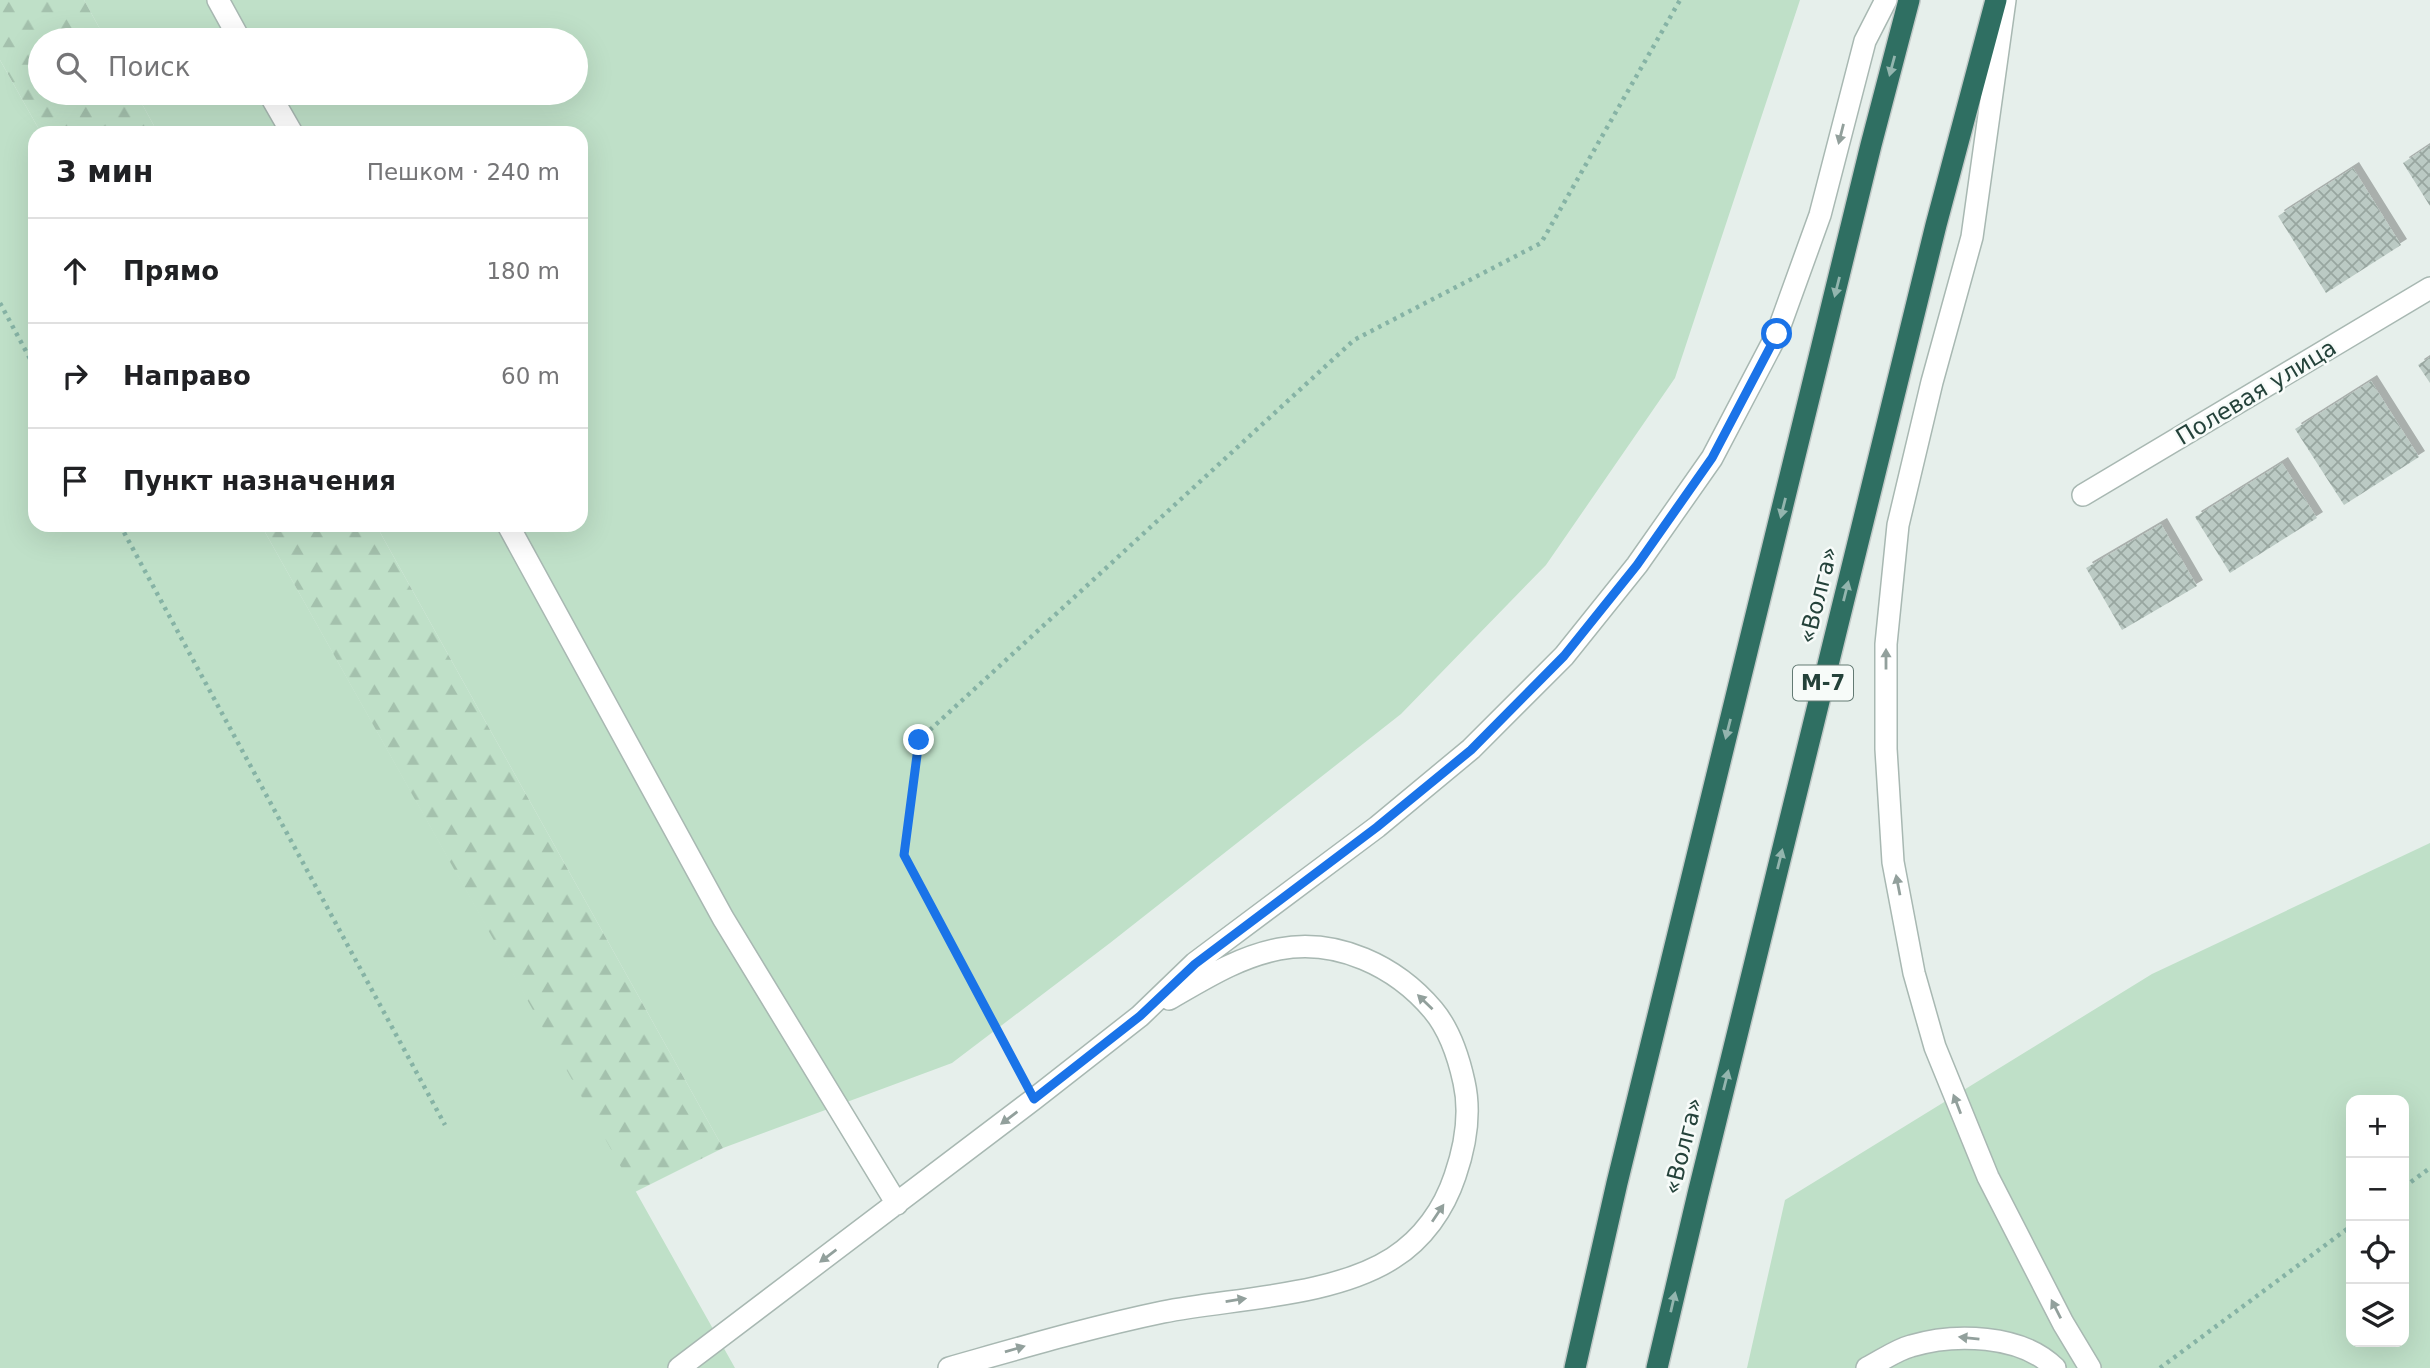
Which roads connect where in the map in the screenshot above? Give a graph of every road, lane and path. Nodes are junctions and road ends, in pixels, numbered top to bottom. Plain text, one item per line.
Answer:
1 (218, 0) edge
2 (1680, 0) edge
3 (1886, 0) edge
4 (1909, 0) edge
5 (1996, 0) edge
6 (2005, 0) edge
7 (233, 28) edge
8 (276, 105) edge
9 (288, 126) edge
10 (2430, 288) edge
11 (0, 303) edge
12 (28, 355) edge
13 (2083, 495) dead end
14 (124, 532) edge
15 (512, 532) edge
16 (1140, 1016) junction
17 (1034, 1099) junction
18 (445, 1125) dead end
19 (2430, 1168) edge
20 (2409, 1183) edge
21 (897, 1204) junction
22 (2346, 1230) edge
23 (679, 1368) edge
24 (949, 1368) edge
25 (1575, 1368) edge
26 (1657, 1368) edge
27 (1867, 1368) edge
28 (2055, 1368) edge
29 (2091, 1368) edge
30 (2160, 1368) edge

1 - 7 street
2 - 17 path
3 -> 16 street
4 -> 25 highway
26 -> 5 highway, «Волга» / М-7
29 -> 6 street
8 - 9 street
10 - 13 street, Полевая улица
11 - 12 path
14 - 18 path
15 - 21 street
16 - 17 street
24 -> 16 street
17 -> 21 street
19 - 20 path
21 -> 23 street
22 - 30 path
28 -> 27 street

